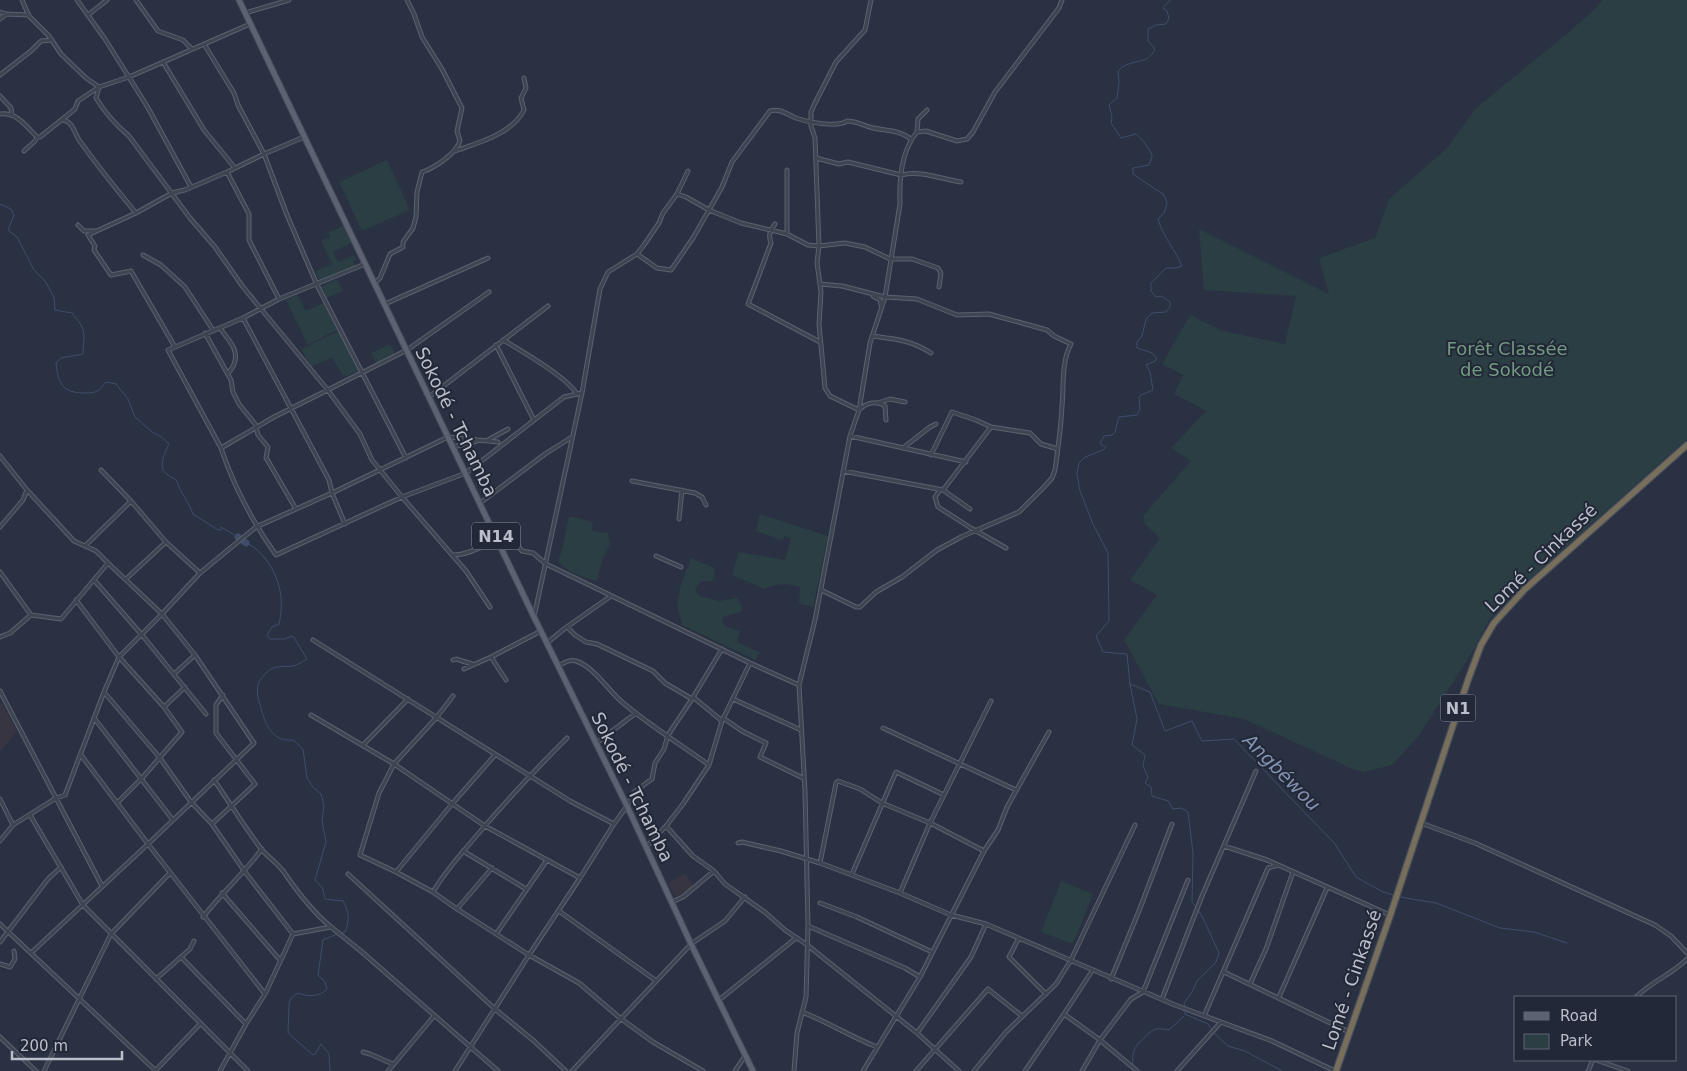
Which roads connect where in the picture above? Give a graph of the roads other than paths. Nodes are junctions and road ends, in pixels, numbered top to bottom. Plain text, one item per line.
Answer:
1 (22, 0) edge
2 (77, 0) edge
3 (107, 0) edge
4 (136, 0) edge
5 (239, 0) edge
6 (289, 0) edge
7 (407, 0) edge
8 (871, 0) edge
9 (1062, 0) edge
10 (0, 12) edge
11 (245, 13) junction
12 (6, 14) junction
13 (88, 15) junction
14 (29, 16) junction
15 (0, 19) edge
16 (250, 24) junction
17 (52, 40) junction
18 (204, 44) junction
19 (192, 49) junction
20 (163, 62) junction
21 (0, 75) edge
22 (129, 77) junction
23 (524, 78) dead end
24 (100, 87) junction
25 (0, 96) edge
26 (927, 110) dead end
27 (0, 114) edge
28 (12, 115) junction
29 (65, 119) junction
30 (811, 122) junction
31 (917, 132) junction
32 (304, 136) junction
33 (37, 137) junction
34 (911, 139) junction
35 (24, 151) dead end
36 (454, 151) junction
37 (264, 154) junction
38 (816, 158) junction
39 (235, 168) junction
40 (787, 170) dead end
41 (688, 171) dead end
42 (227, 172) junction
43 (901, 175) junction
44 (961, 182) dead end
45 (191, 187) junction
46 (172, 193) junction
47 (677, 194) junction
48 (709, 210) junction
49 (136, 213) junction
50 (775, 224) dead end
51 (78, 225) dead end
52 (98, 230) junction
53 (770, 230) junction
54 (787, 234) junction
55 (819, 246) junction
56 (637, 254) junction
57 (143, 255) dead end
58 (488, 258) dead end
59 (890, 259) junction
60 (366, 264) junction
61 (375, 282) junction
62 (317, 284) junction
63 (820, 284) junction
64 (939, 287) dead end
65 (489, 292) dead end
66 (863, 292) junction
67 (885, 297) junction
68 (279, 299) junction
69 (385, 304) junction
70 (548, 306) dead end
71 (262, 309) junction
72 (881, 309) junction
73 (243, 318) junction
74 (220, 327) junction
75 (213, 330) junction
76 (205, 333) junction
77 (872, 336) junction
78 (503, 340) junction
79 (820, 342) junction
80 (496, 345) junction
81 (175, 347) junction
82 (407, 350) junction
83 (931, 353) dead end
84 (363, 372) junction
85 (228, 375) junction
86 (327, 389) junction
87 (582, 393) junction
88 (577, 394) junction
89 (429, 396) junction
90 (905, 402) dead end
91 (878, 403) junction
92 (291, 409) junction
93 (859, 410) junction
94 (534, 420) junction
95 (886, 420) dead end
96 (936, 424) dead end
97 (257, 427) junction
98 (991, 427) junction
99 (508, 429) dead end
100 (498, 436) junction
101 (573, 436) junction
102 (850, 436) junction
103 (448, 438) junction
104 (486, 440) junction
105 (498, 442) junction
106 (1687, 445) edge
107 (453, 447) junction
108 (499, 447) junction
109 (220, 448) junction
110 (903, 449) junction
111 (1058, 449) junction
112 (932, 455) junction
113 (0, 456) edge
114 (406, 458) junction
115 (966, 462) junction
116 (102, 470) dead end
117 (381, 470) junction
118 (843, 471) junction
119 (466, 473) junction
120 (632, 482) dead end
121 (26, 490) junction
122 (682, 490) junction
123 (942, 490) junction
124 (332, 493) junction
125 (402, 497) junction
126 (131, 501) junction
127 (480, 503) junction
128 (706, 505) dead end
129 (296, 509) junction
130 (970, 509) dead end
131 (679, 519) dead end
132 (345, 524) junction
133 (256, 527) junction
134 (0, 528) edge
135 (976, 531) junction
136 (166, 542) junction
137 (499, 543) junction
138 (86, 545) junction
139 (1006, 548) dead end
140 (452, 555) junction
141 (656, 556) dead end
142 (108, 564) junction
143 (546, 564) junction
144 (681, 567) dead end
145 (0, 572) edge
146 (200, 573) junction
147 (94, 579) junction
148 (126, 579) junction
149 (821, 590) junction
150 (612, 596) junction
151 (76, 600) junction
152 (490, 607) dead end
153 (162, 614) junction
154 (31, 615) junction
155 (534, 617) junction
156 (567, 627) junction
157 (541, 631) junction
158 (142, 635) junction
159 (0, 637) edge
160 (313, 640) dead end
161 (547, 643) junction
162 (722, 649) junction
163 (195, 655) junction
164 (119, 657) junction
165 (490, 657) junction
166 (453, 660) dead end
167 (750, 663) junction
168 (473, 664) junction
169 (558, 666) junction
170 (464, 669) dead end
171 (174, 674) junction
172 (506, 680) dead end
173 (799, 685) junction
174 (185, 687) junction
175 (0, 691) edge
176 (104, 692) junction
177 (223, 695) junction
178 (454, 696) dead end
179 (1, 698) edge
180 (408, 698) junction
181 (693, 698) junction
182 (732, 699) junction
183 (991, 701) dead end
184 (164, 707) junction
185 (636, 713) junction
186 (206, 714) dead end
187 (311, 715) dead end
188 (94, 718) junction
189 (436, 718) junction
190 (722, 720) junction
191 (883, 728) dead end
192 (800, 730) junction
193 (1049, 732) dead end
194 (668, 735) junction
195 (567, 738) dead end
196 (599, 741) dead end
197 (363, 745) junction
198 (80, 755) junction
199 (495, 755) junction
200 (160, 758) junction
201 (236, 760) junction
202 (394, 764) junction
203 (960, 764) junction
204 (709, 765) junction
205 (1256, 771) dead end
206 (529, 775) junction
207 (142, 778) junction
208 (803, 778) junction
209 (214, 780) junction
210 (1016, 790) junction
211 (944, 795) junction
212 (56, 798) junction
213 (0, 799) edge
214 (191, 802) junction
215 (117, 803) junction
216 (882, 803) junction
217 (452, 804) junction
218 (232, 805) junction
219 (627, 806) junction
220 (30, 815) junction
221 (173, 820) junction
222 (930, 823) junction
223 (1420, 823) junction
224 (212, 824) junction
225 (614, 824) junction
226 (1172, 824) dead end
227 (13, 825) junction
228 (1135, 825) dead end
229 (485, 826) junction
230 (666, 826) junction
231 (0, 841) edge
232 (148, 844) junction
233 (738, 844) dead end
234 (1224, 846) junction
235 (646, 847) junction
236 (262, 850) junction
237 (463, 851) junction
238 (984, 852) junction
239 (807, 859) junction
240 (547, 860) junction
241 (1267, 860) junction
242 (820, 863) junction
243 (1278, 865) junction
244 (61, 867) junction
245 (492, 868) junction
246 (1268, 868) junction
247 (714, 871) junction
248 (245, 872) junction
249 (396, 872) junction
250 (1293, 872) junction
251 (170, 873) junction
252 (348, 874) dead end
253 (852, 874) junction
254 (580, 878) junction
255 (1188, 880) dead end
256 (102, 886) junction
257 (1327, 888) junction
258 (526, 889) junction
259 (433, 892) junction
260 (222, 893) junction
261 (900, 893) junction
262 (745, 897) junction
263 (672, 903) junction
264 (820, 903) dead end
265 (83, 905) junction
266 (457, 909) junction
267 (559, 911) junction
268 (951, 915) junction
269 (1390, 916) junction
270 (204, 917) junction
271 (0, 924) edge
272 (986, 924) junction
273 (808, 926) junction
274 (332, 928) junction
275 (9, 933) junction
276 (111, 934) junction
277 (293, 934) junction
278 (496, 934) junction
279 (796, 938) junction
280 (1020, 938) junction
281 (194, 941) dead end
282 (0, 942) edge
283 (691, 944) junction
284 (806, 944) junction
285 (14, 951) dead end
286 (932, 952) junction
287 (30, 953) junction
288 (1687, 954) edge
289 (529, 955) junction
290 (182, 957) junction
291 (280, 960) junction
292 (1071, 960) junction
293 (1686, 960) edge
294 (0, 964) edge
295 (1092, 971) junction
296 (1224, 972) junction
297 (920, 976) junction
298 (156, 979) junction
299 (1111, 979) junction
300 (655, 980) junction
301 (1250, 984) junction
302 (1144, 992) junction
303 (265, 994) junction
304 (1046, 994) junction
305 (1637, 996) edge
306 (1279, 997) junction
307 (79, 999) junction
308 (1162, 999) junction
309 (719, 1000) junction
310 (495, 1009) junction
311 (802, 1012) junction
312 (1064, 1014) junction
313 (434, 1016) junction
314 (896, 1016) junction
315 (1022, 1016) junction
316 (1204, 1016) junction
317 (620, 1018) junction
318 (1221, 1022) junction
319 (200, 1024) junction
320 (246, 1024) junction
321 (1350, 1032) junction
322 (917, 1033) junction
323 (0, 1037) edge
324 (1100, 1040) junction
325 (470, 1047) junction
326 (877, 1048) junction
327 (935, 1048) junction
328 (363, 1052) dead end
329 (230, 1053) junction
330 (746, 1056) junction
331 (1597, 1061) edge
332 (393, 1064) junction
333 (36, 1071) edge
334 (44, 1071) edge
335 (155, 1071) edge
336 (220, 1071) edge
337 (248, 1071) edge
338 (388, 1071) edge
339 (454, 1071) edge
340 (498, 1071) edge
341 (566, 1071) edge
342 (572, 1071) edge
343 (703, 1071) edge
344 (735, 1071) edge
345 (753, 1071) edge
346 (794, 1071) edge
347 (863, 1071) edge
348 (916, 1071) edge
349 (959, 1071) edge
350 (974, 1071) edge
351 (1025, 1071) edge
352 (1082, 1071) edge
353 (1137, 1071) edge
354 (1177, 1071) edge
355 (1336, 1071) edge
356 (1628, 1071) edge

1 - 14 street
2 - 13 street
3 - 13 street
4 - 19 street
5 - 11 main road, Sokodé - Tchamba / N14
6 - 11 street
7 - 36 street
8 - 30 street
9 - 31 street
10 - 12 street
11 - 16 main road, Sokodé - Tchamba / N14
12 - 14 street
12 - 15 street
13 - 22 street
14 - 17 street
16 - 18 street
16 - 32 main road, Sokodé - Tchamba / N14
17 - 21 street
17 - 24 street
18 - 19 street
18 - 37 street
19 - 20 street
20 - 22 street
20 - 39 street
22 - 24 street
22 - 45 street
23 - 36 street
24 - 29 street
24 - 46 street
25 - 28 street
26 - 31 street
27 - 28 street
28 - 33 street
29 - 33 street
29 - 49 street
30 - 34 street
30 - 38 street
30 - 48 street
31 - 34 street
32 - 37 street
32 - 60 main road, Sokodé - Tchamba / N14
33 - 35 street
34 - 43 street
36 - 61 street
37 - 39 street
37 - 62 street
38 - 43 street
38 - 55 street
39 - 42 street
40 - 54 street
41 - 47 street
42 - 45 street
42 - 68 street
43 - 44 street
43 - 59 street
45 - 46 street
46 - 49 street
46 - 71 street
47 - 48 street
47 - 56 street
48 - 53 street
48 - 56 street
49 - 52 street
50 - 53 street
51 - 52 street
52 - 81 street
53 - 54 street
53 - 79 street
54 - 55 street
55 - 59 street
55 - 63 street
56 - 87 street
57 - 75 street
58 - 69 street
59 - 64 street
59 - 67 street
60 - 61 main road, Sokodé - Tchamba / N14
60 - 62 street
61 - 69 main road, Sokodé - Tchamba / N14
62 - 68 street
62 - 84 street
63 - 66 street
63 - 79 street
65 - 82 street
66 - 67 street
66 - 72 street
67 - 72 street
67 - 111 street
68 - 71 street
69 - 82 main road, Sokodé - Tchamba / N14
70 - 78 street
71 - 73 street
71 - 86 street
72 - 77 street
73 - 74 street
73 - 92 street
74 - 75 street
74 - 85 street
75 - 76 street
76 - 81 street
76 - 85 street
77 - 83 street
77 - 93 street
78 - 80 street
78 - 88 street
79 - 93 street
80 - 89 street
80 - 94 street
81 - 109 street
82 - 84 street
82 - 89 main road, Sokodé - Tchamba / N14
84 - 86 street
84 - 114 street
85 - 97 street
86 - 92 street
86 - 117 street
87 - 88 street
87 - 101 street
88 - 94 street
89 - 103 main road, Sokodé - Tchamba / N14
90 - 91 street
91 - 93 street
91 - 95 street
92 - 97 street
92 - 124 street
93 - 102 street
94 - 108 street
96 - 110 street
97 - 109 street
97 - 129 street
98 - 111 street
98 - 112 street
98 - 115 street
99 - 100 street
100 - 104 street
100 - 105 street
101 - 127 street
101 - 143 street
102 - 110 street
102 - 118 street
103 - 104 street
103 - 107 main road, Sokodé - Tchamba / N14
103 - 114 street
104 - 105 street
104 - 107 street
105 - 108 street
106 - 223 highway, Lomé - Cinkassé / N1
107 - 119 main road, Sokodé - Tchamba / N14
108 - 119 street
109 - 133 street
110 - 112 street
111 - 135 street
112 - 115 street
113 - 121 street
114 - 117 street
115 - 123 street
116 - 126 street
117 - 124 street
117 - 125 street
118 - 123 street
118 - 149 street
119 - 125 street
119 - 127 main road, Sokodé - Tchamba / N14
120 - 122 street
121 - 134 street
121 - 138 street
122 - 128 street
122 - 131 street
123 - 130 street
123 - 135 street
124 - 129 street
124 - 132 street
125 - 132 street
125 - 140 street
126 - 136 street
126 - 138 street
127 - 137 main road, Sokodé - Tchamba / N14
129 - 133 street
132 - 133 street
133 - 146 street
135 - 139 street
135 - 149 street
136 - 146 street
136 - 148 street
137 - 140 street
137 - 143 street
137 - 155 main road, Sokodé - Tchamba / N14
138 - 142 street
140 - 152 street
141 - 144 street
142 - 147 street
142 - 148 street
143 - 150 street
143 - 155 street
145 - 154 street
146 - 153 street
147 - 151 street
147 - 158 street
148 - 153 street
149 - 173 street
150 - 156 street
150 - 162 street
151 - 154 street
151 - 164 street
153 - 158 street
153 - 163 street
154 - 159 street
155 - 157 main road, Sokodé - Tchamba / N14
156 - 161 street
156 - 181 street
157 - 161 main road, Sokodé - Tchamba / N14
157 - 165 street
158 - 164 street
158 - 171 street
160 - 180 street
161 - 169 main road, Sokodé - Tchamba / N14
162 - 167 street
162 - 181 street
163 - 171 street
163 - 177 street
164 - 176 street
164 - 184 street
165 - 168 street
165 - 172 street
166 - 168 street
167 - 173 street
167 - 182 street
168 - 170 street
169 - 185 street
169 - 219 main road, Sokodé - Tchamba / N14
171 - 174 street
173 - 192 street
174 - 184 street
174 - 186 street
175 - 179 street
176 - 188 street
176 - 200 street
177 - 201 street
177 - 201 street
178 - 189 street
179 - 212 street
180 - 189 street
180 - 197 street
181 - 190 street
181 - 194 street
182 - 190 street
182 - 192 street
183 - 203 street
184 - 200 street
185 - 194 street
185 - 196 street
187 - 197 street
188 - 198 street
188 - 207 street
189 - 199 street
189 - 202 street
190 - 204 street
190 - 208 street
191 - 203 street
192 - 208 street
193 - 210 street
194 - 204 street
194 - 219 street
195 - 206 street
197 - 202 street
198 - 212 street
198 - 215 street
199 - 206 street
199 - 217 street
200 - 207 street
200 - 214 street
201 - 209 street
201 - 218 street
202 - 217 street
202 - 249 street
203 - 210 street
203 - 211 street
204 - 230 street
205 - 234 street
206 - 225 street
206 - 229 street
207 - 215 street
207 - 221 street
208 - 239 street
209 - 214 street
209 - 218 street
210 - 238 street
211 - 216 street
211 - 222 street
212 - 220 street
212 - 256 street
213 - 227 street
214 - 221 street
214 - 224 street
215 - 232 street
216 - 222 street
216 - 242 street
216 - 253 street
217 - 229 street
217 - 249 street
218 - 224 street
218 - 236 street
219 - 225 street
219 - 235 main road, Sokodé - Tchamba / N14
220 - 227 street
220 - 244 street
221 - 232 street
222 - 238 street
222 - 261 street
223 - 269 highway, Lomé - Cinkassé / N1
223 - 288 street
224 - 248 street
225 - 254 street
226 - 299 street
227 - 231 street
228 - 292 street
229 - 237 street
229 - 240 street
230 - 235 street
230 - 247 street
232 - 251 street
232 - 256 street
233 - 239 street
234 - 241 street
234 - 308 street
235 - 263 main road, Sokodé - Tchamba / N14
236 - 248 street
236 - 274 street
237 - 245 street
237 - 259 street
238 - 268 street
239 - 242 street
239 - 273 street
240 - 254 street
240 - 258 street
241 - 243 street
241 - 246 street
242 - 253 street
243 - 246 street
243 - 250 street
244 - 265 street
244 - 275 street
245 - 258 street
245 - 266 street
246 - 296 street
247 - 262 street
247 - 263 street
248 - 260 street
248 - 277 street
249 - 259 street
250 - 257 street
250 - 301 street
251 - 270 street
251 - 276 street
252 - 310 street
253 - 261 street
254 - 267 street
255 - 302 street
256 - 265 street
257 - 269 street
257 - 306 street
258 - 278 street
259 - 266 street
260 - 270 street
260 - 291 street
261 - 268 street
262 - 279 street
262 - 283 street
263 - 283 main road, Sokodé - Tchamba / N14
264 - 286 street
265 - 276 street
265 - 287 street
266 - 278 street
267 - 289 street
267 - 300 street
268 - 272 street
268 - 286 street
269 - 321 highway, Lomé - Cinkassé / N1
270 - 303 street
271 - 275 street
272 - 280 street
272 - 322 street
273 - 284 street
273 - 297 street
274 - 277 street
274 - 313 street
275 - 282 street
275 - 287 street
276 - 298 street
276 - 307 street
277 - 291 street
278 - 289 street
279 - 284 street
279 - 309 street
280 - 292 street
280 - 304 street
281 - 290 street
283 - 300 street
283 - 309 main road, Sokodé - Tchamba / N14
284 - 311 street
284 - 314 street
285 - 294 street
286 - 297 street
287 - 307 street
289 - 310 street
289 - 317 street
290 - 298 street
290 - 320 street
291 - 303 street
292 - 295 street
292 - 304 street
293 - 305 street
295 - 299 street
295 - 312 street
296 - 301 street
296 - 316 street
297 - 314 street
298 - 319 street
299 - 302 street
300 - 317 street
301 - 306 street
302 - 308 street
302 - 324 street
303 - 320 street
304 - 315 street
306 - 321 street
307 - 334 street
307 - 335 street
308 - 316 street
309 - 330 main road, Sokodé - Tchamba / N14
310 - 325 street
310 - 341 street
311 - 326 street
311 - 346 street
312 - 324 street
312 - 351 street
313 - 325 street
313 - 332 street
314 - 322 street
314 - 326 street
315 - 327 street
315 - 350 street
316 - 318 street
317 - 342 street
317 - 343 street
318 - 354 street
318 - 355 street
319 - 329 street
319 - 335 street
320 - 329 street
321 - 355 highway, Lomé - Cinkassé / N1
322 - 327 street
323 - 333 street
324 - 352 street
324 - 353 street
325 - 339 street
325 - 340 street
326 - 347 street
327 - 348 street
327 - 349 street
328 - 332 street
329 - 336 street
329 - 337 street
330 - 344 street
330 - 345 main road, Sokodé - Tchamba / N14
331 - 356 street
332 - 338 street

